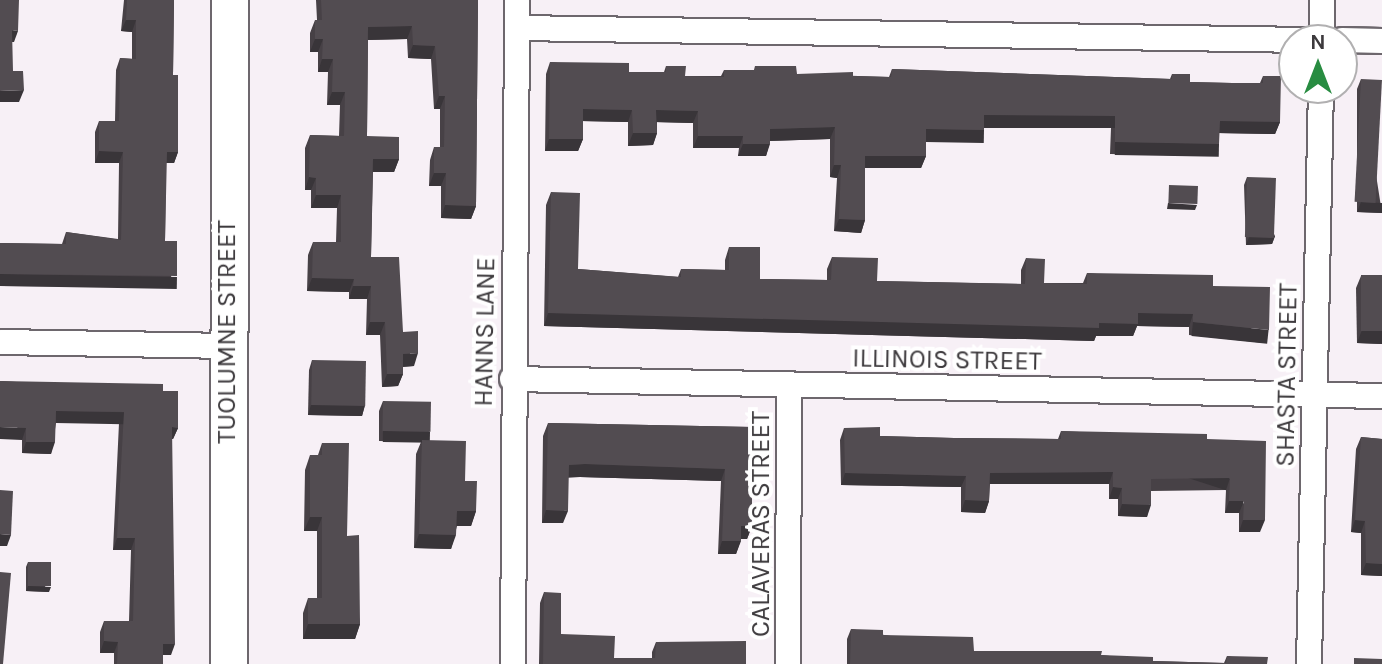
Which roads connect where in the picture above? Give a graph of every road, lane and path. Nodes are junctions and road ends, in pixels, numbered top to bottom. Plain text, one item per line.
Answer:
1 (230, 0) edge
2 (517, 0) edge
3 (1322, 0) edge
4 (1322, 24) edge
5 (517, 28) junction
6 (1278, 40) edge
7 (1358, 40) edge
8 (1382, 41) edge
9 (1321, 104) edge
10 (0, 342) edge
11 (227, 346) junction
12 (512, 379) junction
13 (789, 385) junction
14 (1315, 395) junction
15 (1382, 396) edge
16 (229, 664) edge
17 (513, 664) edge
18 (788, 664) edge
19 (1309, 664) edge

1 - 11 main road, TUOLUMNE STREET
2 - 5 street, HANNS LANE
3 - 4 street
5 - 6 street
5 - 12 street, HANNS LANE
7 - 8 street
9 - 14 street, SHASTA STREET
10 - 11 street
11 - 16 main road, TUOLUMNE STREET
12 - 13 street, ILLINOIS STREET
12 - 17 street, HANNS LANE
13 - 14 street, ILLINOIS STREET
13 - 18 street, CALAVERAS STREET
14 - 15 street, ILLINOIS STREET
14 - 19 street, SHASTA STREET

